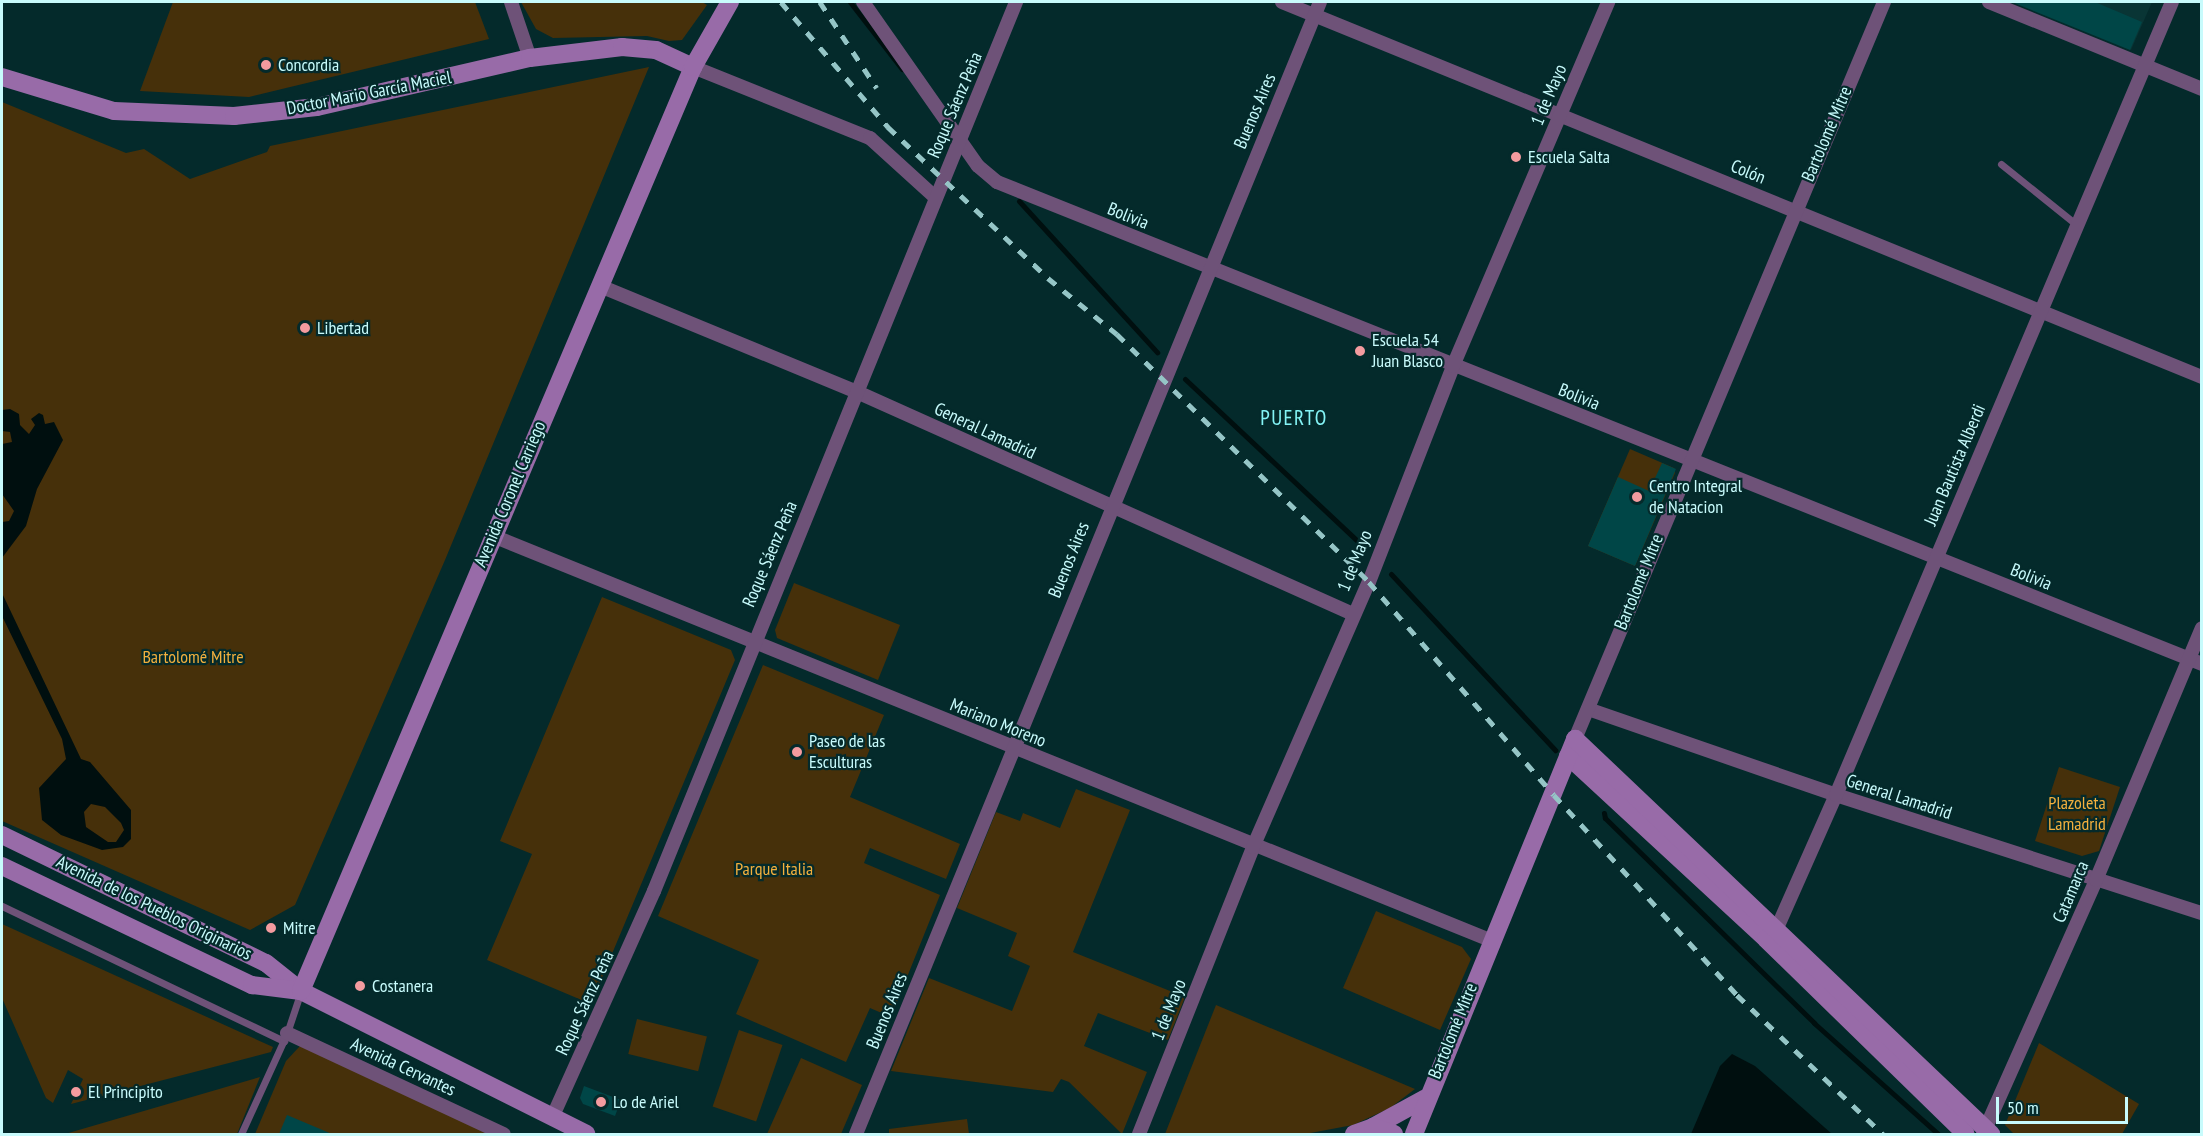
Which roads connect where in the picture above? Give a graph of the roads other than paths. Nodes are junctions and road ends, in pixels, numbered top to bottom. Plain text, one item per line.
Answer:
1 (511, 2) edge
2 (730, 2) edge
3 (863, 2) edge
4 (1016, 2) edge
5 (1282, 2) edge
6 (1608, 2) edge
7 (1884, 2) edge
8 (1989, 2) edge
9 (2172, 2) edge
10 (1317, 8) edge
11 (530, 58) junction
12 (2146, 65) junction
13 (693, 67) junction
14 (4, 76) edge
15 (2202, 89) edge
16 (1560, 115) junction
17 (962, 139) junction
18 (2001, 164) dead end
19 (936, 198) junction
20 (1795, 211) junction
21 (2077, 225) junction
22 (1209, 268) junction
23 (600, 286) junction
24 (2040, 311) junction
25 (1453, 366) junction
26 (2202, 377) edge
27 (857, 392) junction
28 (1689, 461) junction
29 (1110, 508) junction
30 (493, 536) junction
31 (1935, 558) junction
32 (1353, 614) junction
33 (2202, 628) edge
34 (753, 644) junction
35 (2195, 662) edge
36 (1588, 709) junction
37 (1571, 747) junction
38 (1013, 748) junction
39 (1836, 795) junction
40 (2, 835) edge
41 (1253, 847) junction
42 (2, 866) edge
43 (2096, 880) junction
44 (2, 906) edge
45 (2202, 913) edge
46 (1772, 933) junction
47 (1490, 940) junction
48 (301, 991) junction
49 (285, 1037) junction
50 (1426, 1098) junction
51 (552, 1118) junction
52 (1358, 1132) edge
53 (1987, 1133) edge
54 (241, 1134) edge
55 (504, 1134) edge
56 (586, 1134) edge
57 (856, 1134) edge
58 (1139, 1134) edge
59 (1394, 1134) edge
60 (1414, 1134) edge
61 (1966, 1134) edge

1 - 11 street
2 - 13 street, Avenida Coronel Carriego
3 - 17 street, Bolivia
4 - 17 street, Roque Sáenz Peña
5 - 10 street, Colón
6 - 16 street, 1 de Mayo
7 - 20 street, Bartolomé Mitre
8 - 12 street
9 - 12 street, Juan Bautista Alberdi
10 - 16 street, Colón
10 - 22 street, Buenos Aires
11 - 13 street, Doctor Mario García Maciel
11 - 14 street, Doctor Mario García Maciel
12 - 15 street
12 - 21 street, Juan Bautista Alberdi
13 - 19 street
13 - 23 street, Avenida Coronel Carriego
16 - 20 street, Colón
16 - 25 street, 1 de Mayo
17 - 19 street, Roque Sáenz Peña
17 - 22 street, Bolivia
18 - 21 lane
19 - 27 street, Roque Sáenz Peña
20 - 24 street, Colón
20 - 28 street, Bartolomé Mitre
21 - 24 street, Juan Bautista Alberdi
22 - 25 street, Bolivia
22 - 29 street, Buenos Aires
23 - 27 street, General Lamadrid
23 - 30 street, Avenida Coronel Carriego
24 - 26 street, Colón
24 - 31 street, Juan Bautista Alberdi
25 - 28 street, Bolivia
25 - 32 street, 1 de Mayo
27 - 29 street, General Lamadrid
27 - 34 street, Roque Sáenz Peña
28 - 31 street, Bolivia
28 - 36 street, Bartolomé Mitre
29 - 32 street, General Lamadrid
29 - 38 street, Buenos Aires
30 - 34 street, Mariano Moreno
30 - 48 street, Avenida Coronel Carriego
31 - 35 street, Bolivia
31 - 39 street, Juan Bautista Alberdi
32 - 41 street, 1 de Mayo
33 - 35 street, Catamarca
34 - 38 street, Mariano Moreno
34 - 51 street, Roque Sáenz Peña
35 - 43 street, Catamarca
36 - 37 street, Bartolomé Mitre
36 - 39 street, General Lamadrid
37 - 46 street
37 - 47 street, Bartolomé Mitre
38 - 41 street, Mariano Moreno
38 - 57 street, Buenos Aires
39 - 43 street, General Lamadrid
39 - 46 street, Juan Bautista Alberdi
40 - 48 street, Avenida de los Pueblos Originarios
41 - 47 street, Mariano Moreno
41 - 58 street, 1 de Mayo
42 - 48 street, Avenida de los Pueblos Originarios
43 - 45 street, General Lamadrid
43 - 53 street, Catamarca
44 - 49 lane
46 - 53 street
46 - 61 street
47 - 50 street, Bartolomé Mitre
48 - 49 lane
48 - 51 street, Avenida de los Pueblos Originarios
49 - 54 lane
49 - 55 street, Avenida Cervantes
50 - 52 street, Bartolomé Mitre
50 - 60 street, Bartolomé Mitre
51 - 56 street, Avenida de los Pueblos Originarios
52 - 59 street

